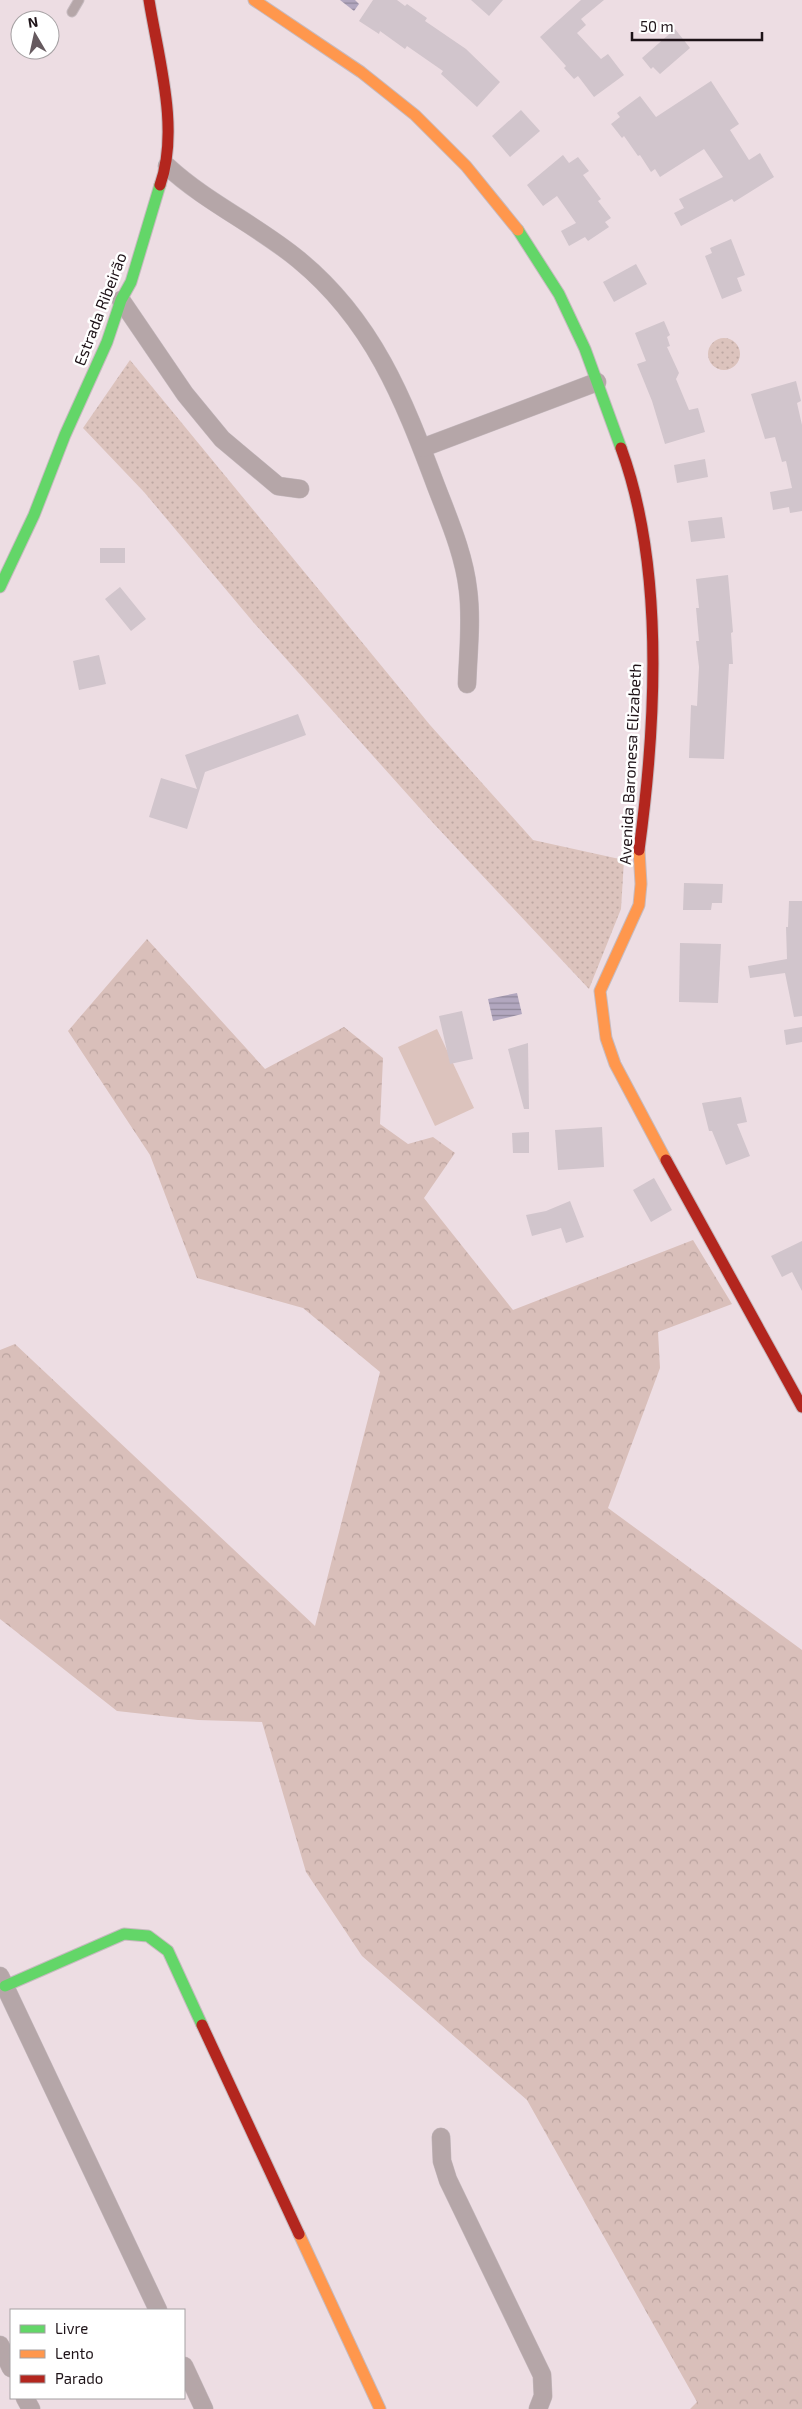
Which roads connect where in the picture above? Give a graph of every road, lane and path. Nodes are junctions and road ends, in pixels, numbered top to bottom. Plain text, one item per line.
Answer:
1 (79, 0) edge
2 (149, 0) edge
3 (254, 0) edge
4 (72, 12) dead end
5 (167, 166) junction
6 (122, 300) junction
7 (597, 382) junction
8 (422, 448) junction
9 (300, 489) dead end
10 (0, 587) edge
11 (467, 684) dead end
12 (802, 1407) edge
13 (3, 1981) edge
14 (441, 2137) dead end
15 (158, 2309) edge
16 (0, 2345) edge
17 (10, 2366) edge
18 (185, 2368) edge
19 (204, 2409) edge
20 (380, 2409) edge
21 (538, 2409) edge

1 - 4 lane
2 - 5 street, Estrada Ribeirão
3 - 7 street, Avenida Baronesa Elizabeth
5 - 6 street, Estrada Ribeirão
5 - 8 street
6 - 9 street
6 - 10 street, Estrada Ribeirão
7 - 8 street
7 - 12 street, Avenida Baronesa Elizabeth
8 - 11 street
13 - 15 street
13 - 20 street
14 - 21 street
16 - 17 street
18 - 19 street

